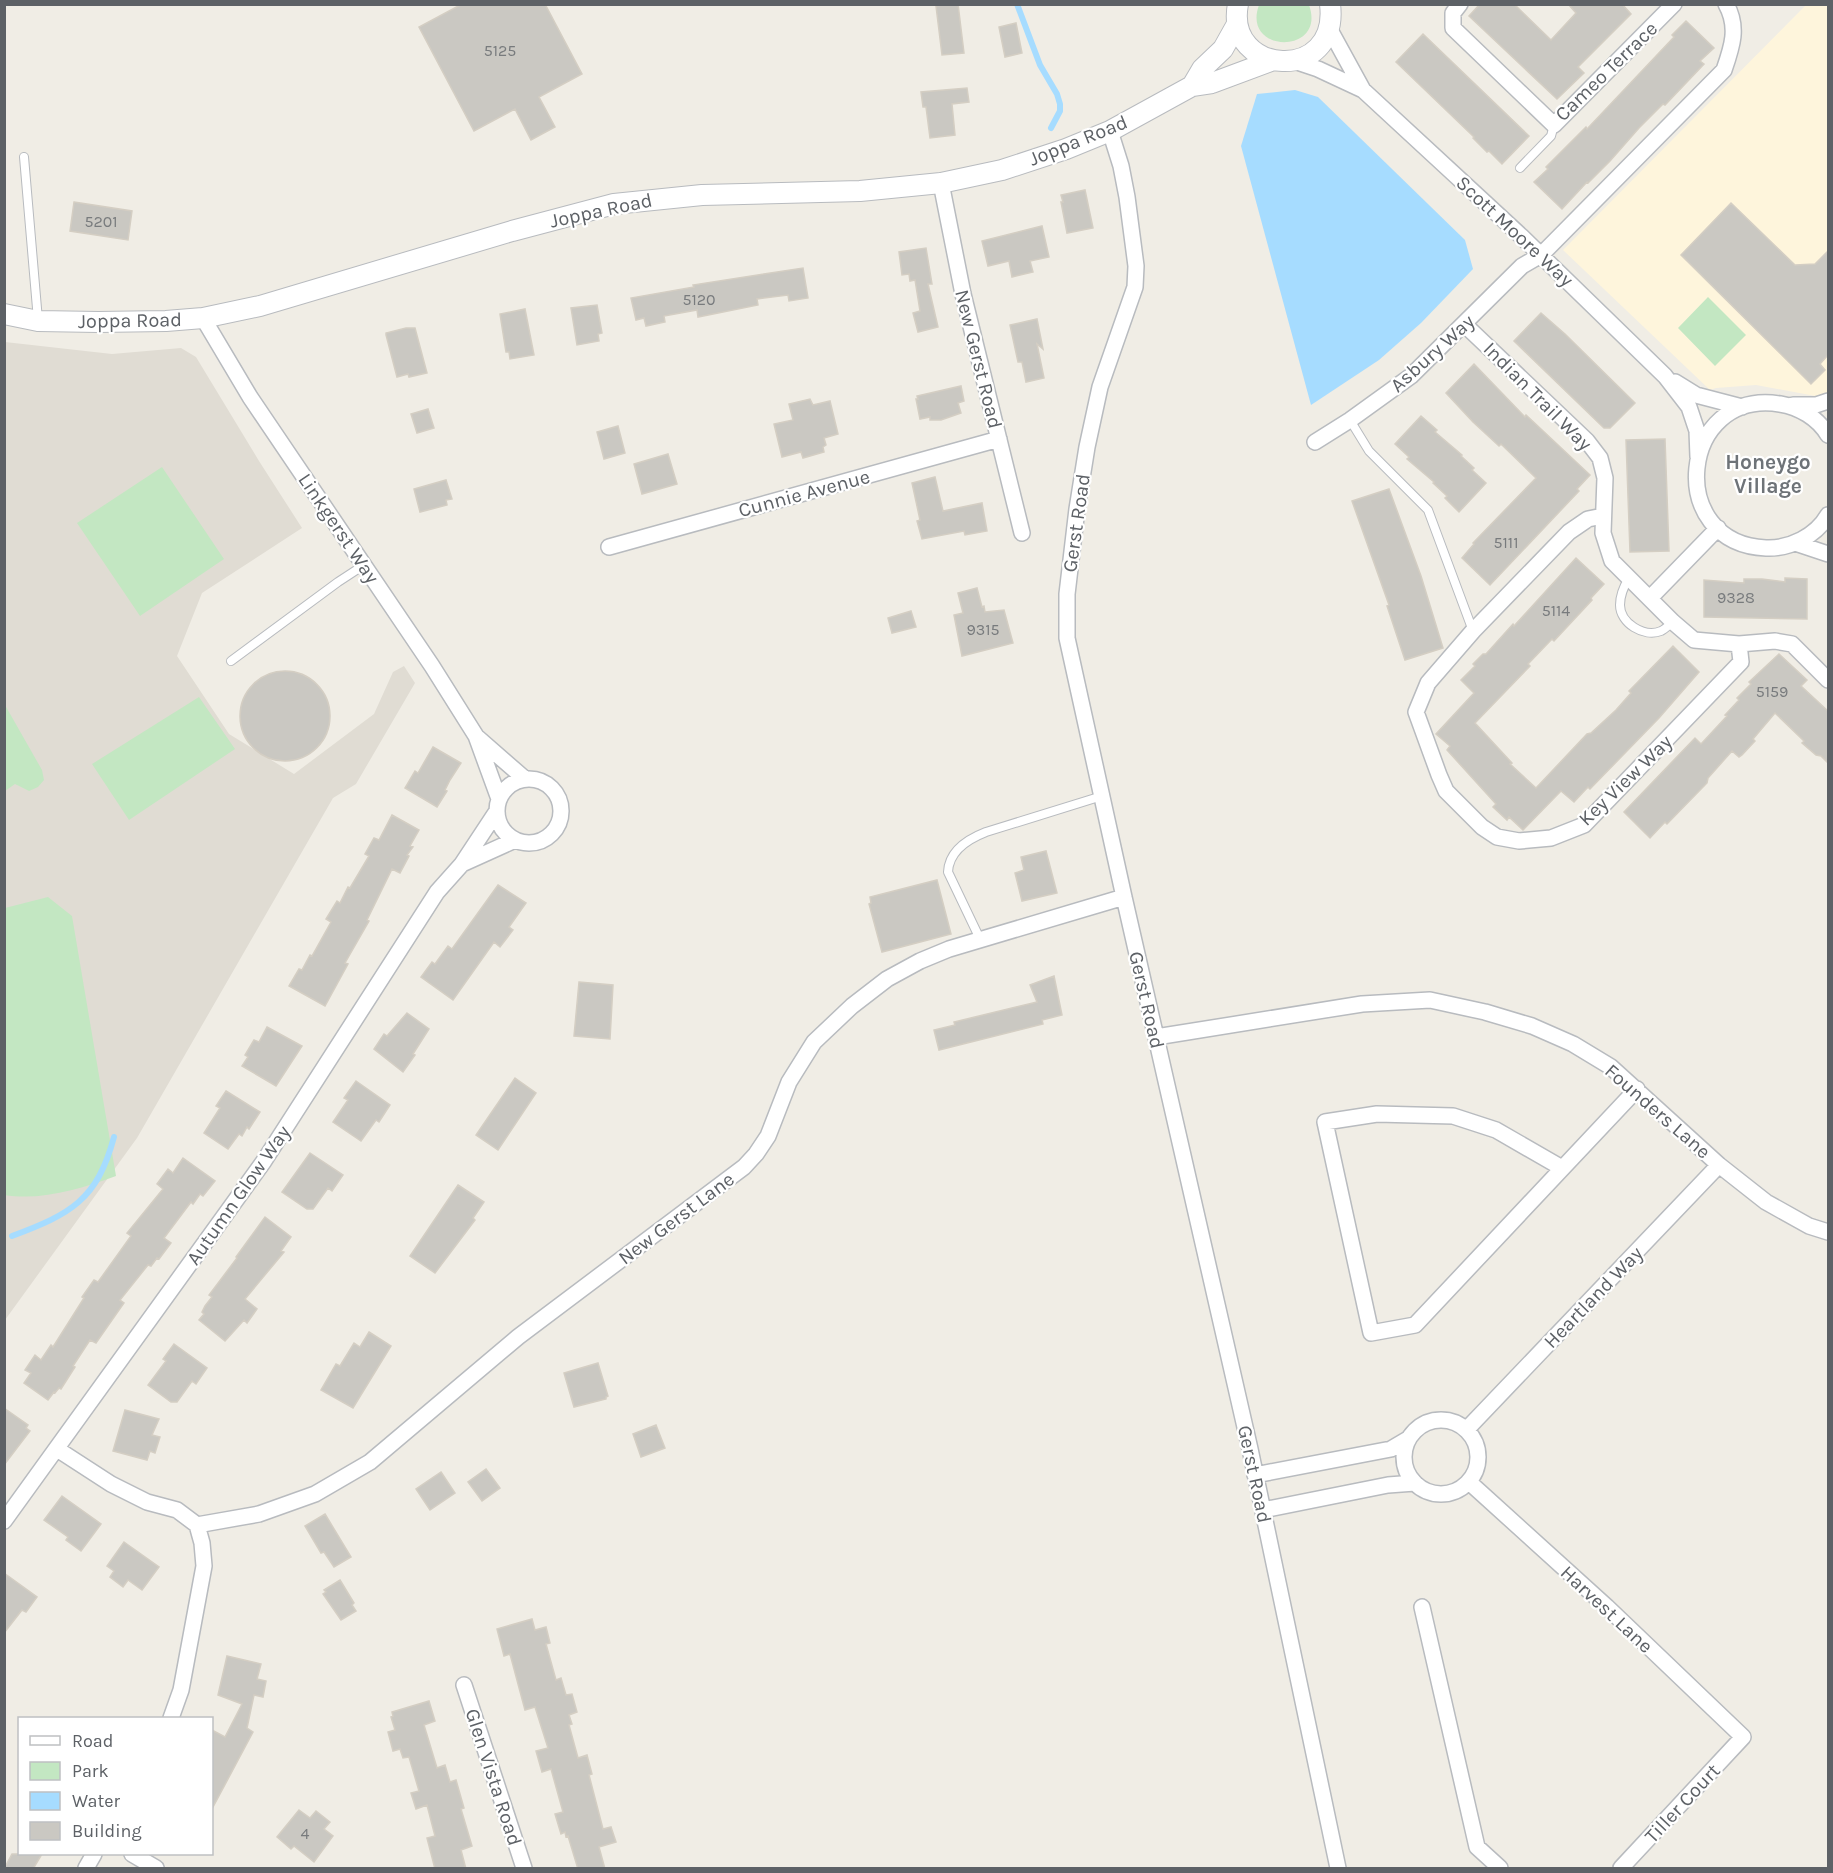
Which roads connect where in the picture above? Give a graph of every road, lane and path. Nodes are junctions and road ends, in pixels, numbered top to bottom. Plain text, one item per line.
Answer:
1 (1238, 4) edge
2 (1330, 4) edge
3 (1460, 4) edge
4 (1674, 4) edge
5 (1726, 4) edge
6 (1237, 24) junction
7 (1329, 28) junction
8 (1271, 61) junction
9 (1294, 61) junction
10 (1192, 86) junction
11 (1363, 90) junction
12 (1554, 125) junction
13 (1110, 131) junction
14 (24, 157) dead end
15 (1520, 168) dead end
16 (941, 183) junction
17 (1541, 255) junction
18 (4, 314) edge
19 (203, 318) junction
20 (38, 321) junction
21 (1465, 325) junction
22 (1665, 376) junction
23 (1828, 401) edge
24 (1788, 405) junction
25 (1742, 407) junction
26 (1350, 420) junction
27 (1828, 435) edge
28 (999, 439) junction
29 (1315, 442) dead end
30 (1698, 457) junction
31 (1828, 515) edge
32 (1603, 516) junction
33 (1718, 528) junction
34 (1022, 533) dead end
35 (1795, 543) junction
36 (609, 547) dead end
37 (1828, 554) edge
38 (364, 565) junction
39 (1629, 578) junction
40 (1650, 598) junction
41 (1672, 622) junction
42 (1473, 631) junction
43 (1738, 644) junction
44 (231, 661) dead end
45 (1828, 680) edge
46 (476, 736) junction
47 (525, 779) junction
48 (1102, 796) junction
49 (498, 805) junction
50 (515, 840) junction
51 (462, 864) junction
52 (1124, 897) junction
53 (980, 939) junction
54 (1156, 1037) junction
55 (1637, 1089) junction
56 (1719, 1165) junction
57 (1562, 1168) junction
58 (1828, 1232) edge
59 (1467, 1429) junction
60 (1408, 1439) junction
61 (57, 1449) junction
62 (1256, 1475) junction
63 (1469, 1482) junction
64 (1415, 1483) junction
65 (1263, 1510) junction
66 (4, 1521) edge
67 (196, 1525) junction
68 (1422, 1607) dead end
69 (464, 1685) dead end
70 (172, 1717) edge
71 (1743, 1737) joint
72 (93, 1855) edge
73 (134, 1855) edge
74 (86, 1869) edge
75 (156, 1869) edge
76 (524, 1869) edge
77 (1338, 1869) edge
78 (1500, 1869) edge
79 (1621, 1869) edge

1 - 6 street, Joppa Road
2 - 7 street
3 - 12 street, Cameo Terrace
4 - 12 street, Cameo Terrace
5 - 17 street
6 - 8 street
6 - 10 street, Joppa Road
7 - 9 street
7 - 11 street, Scott Moore Way
8 - 9 street, Joppa Road
8 - 10 street, Joppa Road
9 - 11 street, Scott Moore Way
10 - 13 street, Joppa Road
11 - 17 street, Scott Moore Way
12 - 15 lane
13 - 16 street, Joppa Road
13 - 48 street, Gerst Road
14 - 20 lane
16 - 19 street, Joppa Road
16 - 28 street, New Gerst Road
17 - 21 street, Asbury Way
17 - 22 street, Scott Moore Way
18 - 20 street, Joppa Road
19 - 20 street, Joppa Road
19 - 38 street, Linkgerst Way
21 - 26 street, Asbury Way
21 - 32 street, Indian Trail Way
22 - 25 street, Scott Moore Way
22 - 30 street, Scott Moore Way
23 - 24 street
24 - 25 street
24 - 27 street
25 - 30 street
26 - 29 street, Asbury Way
26 - 42 lane
28 - 34 street, New Gerst Road
28 - 36 street, Cunnie Avenue
30 - 33 street, Scott Moore Way
31 - 35 street
32 - 39 street, Indian Trail Way
32 - 42 street, Key View Way
33 - 35 street
33 - 40 street
35 - 37 street
38 - 44 lane
38 - 46 street, Linkgerst Way
39 - 40 street, Indian Trail Way
39 - 41 lane
40 - 41 street, Indian Trail Way
41 - 43 street, Indian Trail Way
42 - 43 street, Key View Way
43 - 45 street, Indian Trail Way
46 - 47 street, Linkgerst Way
46 - 49 street, Linkgerst Way
47 - 49 street
47 - 50 street
48 - 52 street, Gerst Road
48 - 53 lane
49 - 50 street
49 - 51 street, Autumn Glow Way
50 - 51 street, Autumn Glow Way
51 - 61 street, Autumn Glow Way
52 - 53 street, New Gerst Lane
52 - 54 street, Gerst Road
53 - 67 street, New Gerst Lane
54 - 55 street, Founders Lane
54 - 62 street, Gerst Road
55 - 56 street, Founders Lane
55 - 57 street
56 - 58 street, Founders Lane
56 - 59 street, Heartland Way
57 - 57 street
59 - 60 street
59 - 63 street
60 - 62 street
60 - 64 street
61 - 66 street, Autumn Glow Way
61 - 67 street
62 - 65 street, Gerst Road
63 - 64 street
63 - 71 street, Harvest Lane
64 - 65 street
65 - 77 street, Gerst Road
67 - 70 street
68 - 78 street
69 - 76 street, Glen Vista Road
71 - 79 street, Tiller Court
72 - 74 street
73 - 75 street

